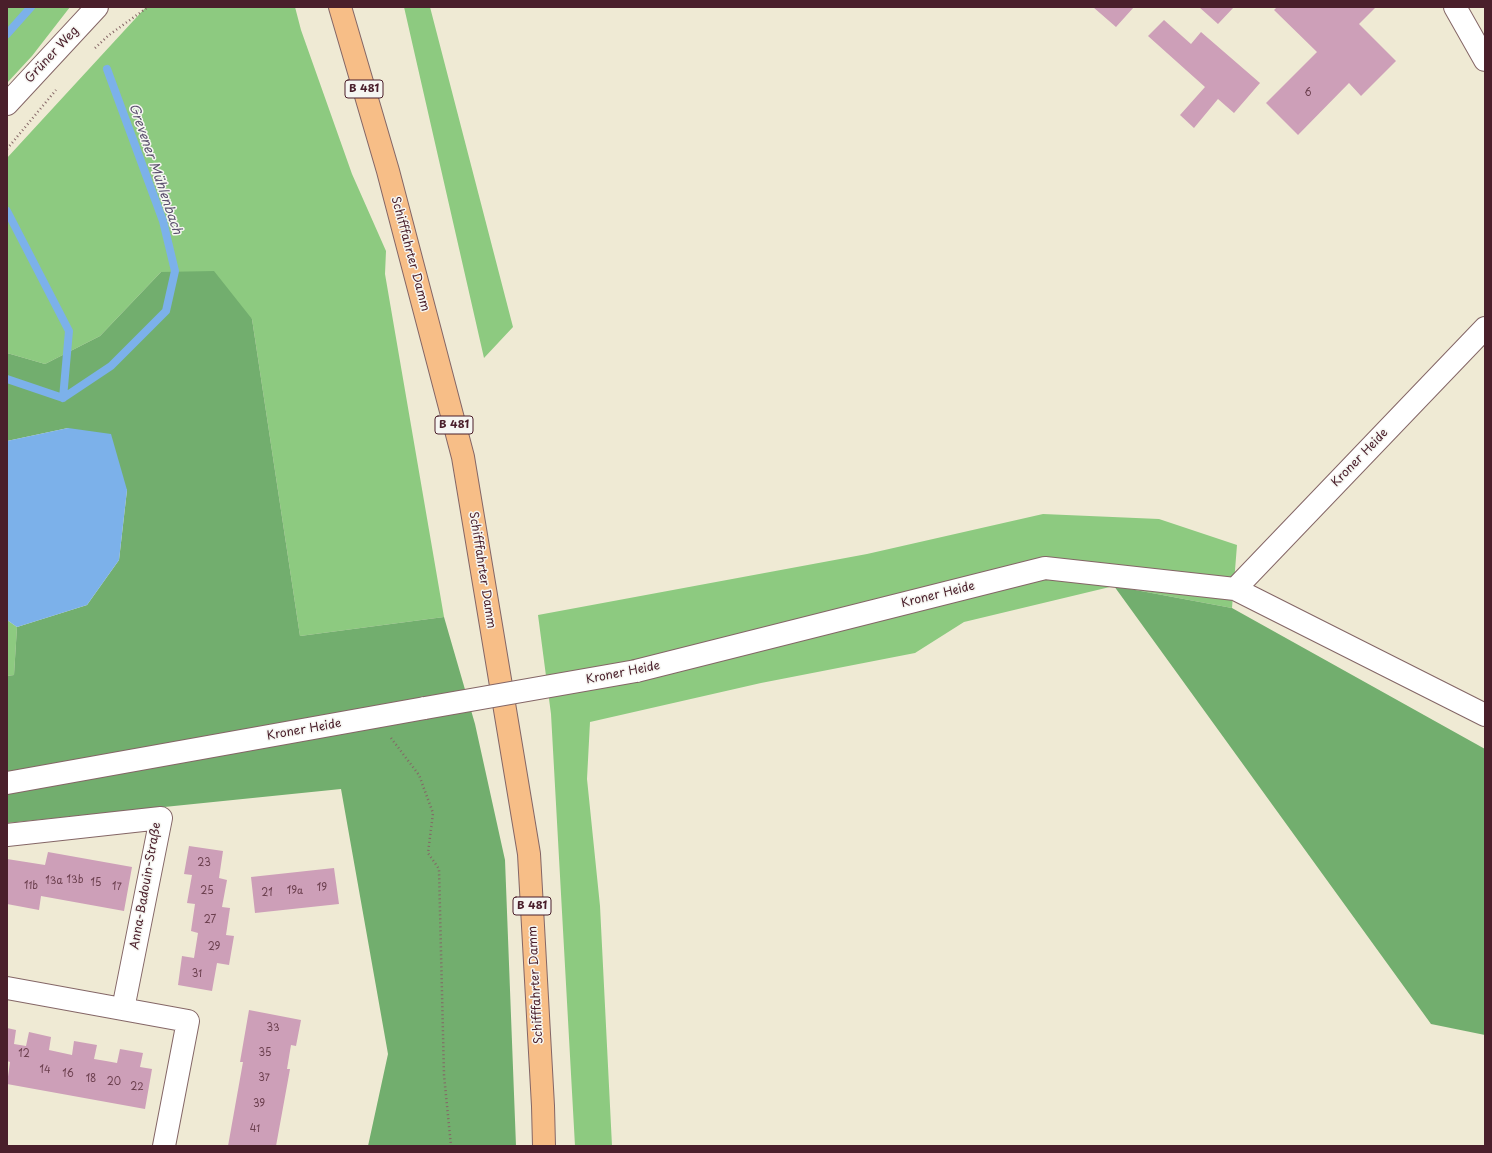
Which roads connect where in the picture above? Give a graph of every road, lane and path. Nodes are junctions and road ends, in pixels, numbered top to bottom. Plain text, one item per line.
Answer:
1 (97, 7) edge
2 (148, 7) edge
3 (340, 7) edge
4 (1455, 7) edge
5 (94, 50) dead end
6 (1485, 60) edge
7 (58, 88) dead end
8 (7, 104) edge
9 (7, 148) edge
10 (1485, 328) edge
11 (1235, 589) junction
12 (1485, 715) edge
13 (376, 717) junction
14 (7, 783) edge
15 (7, 835) edge
16 (7, 988) edge
17 (123, 1009) junction
18 (164, 1146) edge
19 (451, 1146) edge
20 (544, 1146) edge

1 - 8 street, Grüner Weg
2 - 5 path
3 - 20 main road, Schifffahrter Damm / B 481
4 - 6 street
7 - 9 path
10 - 11 street, Kroner Heide
11 - 12 street, Kroner Heide
11 - 13 street, Kroner Heide, bridge
13 - 14 street, Kroner Heide
13 - 19 path
15 - 17 street, Anna-Badouin-Straße
16 - 17 street
17 - 18 street

